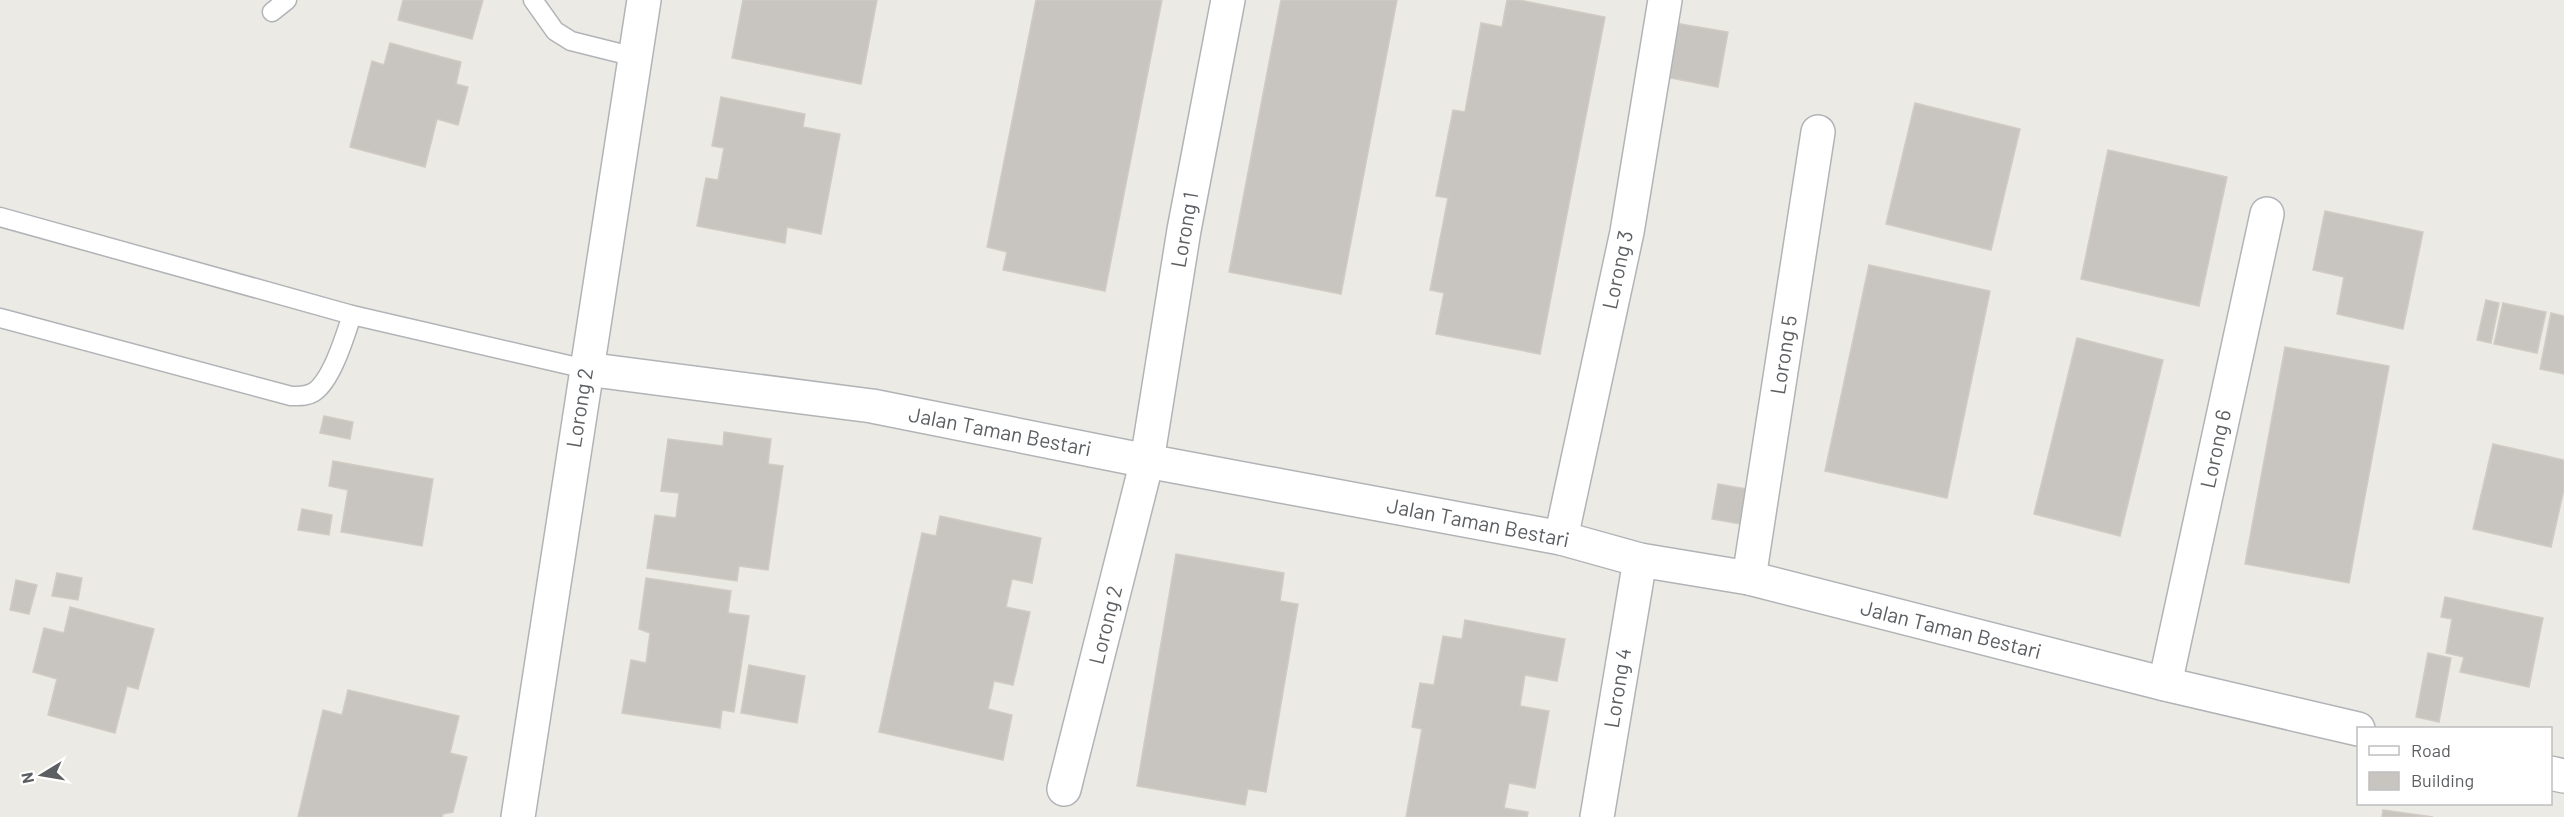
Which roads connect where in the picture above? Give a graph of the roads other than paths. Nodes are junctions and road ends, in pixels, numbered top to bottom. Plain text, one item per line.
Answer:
1 (286, 0) edge
2 (533, 0) edge
3 (644, 0) edge
4 (1228, 0) edge
5 (1665, 0) edge
6 (272, 12) dead end
7 (635, 57) junction
8 (1818, 132) dead end
9 (2267, 214) dead end
10 (0, 217) edge
11 (352, 315) junction
12 (0, 318) edge
13 (586, 369) junction
14 (1147, 461) junction
15 (1561, 538) junction
16 (1640, 560) junction
17 (1749, 578) junction
18 (2165, 684) junction
19 (2357, 729) edge
20 (1064, 789) dead end
21 (518, 817) edge
22 (1597, 817) edge

1 - 6 lane
2 - 7 lane
3 - 7 street, Lorong 2
4 - 14 street, Lorong 1
5 - 15 street, Lorong 3
7 - 13 street, Lorong 2
8 - 17 street, Lorong 5
9 - 18 street, Lorong 6
10 - 11 lane
11 - 12 lane
11 - 13 lane
13 - 14 street, Jalan Taman Bestari
13 - 21 street, Lorong 2
14 - 15 street, Jalan Taman Bestari
14 - 20 street, Lorong 2
15 - 16 street, Jalan Taman Bestari
16 - 17 street, Jalan Taman Bestari
16 - 22 street, Lorong 4
17 - 18 street, Jalan Taman Bestari
18 - 19 street, Jalan Taman Bestari

